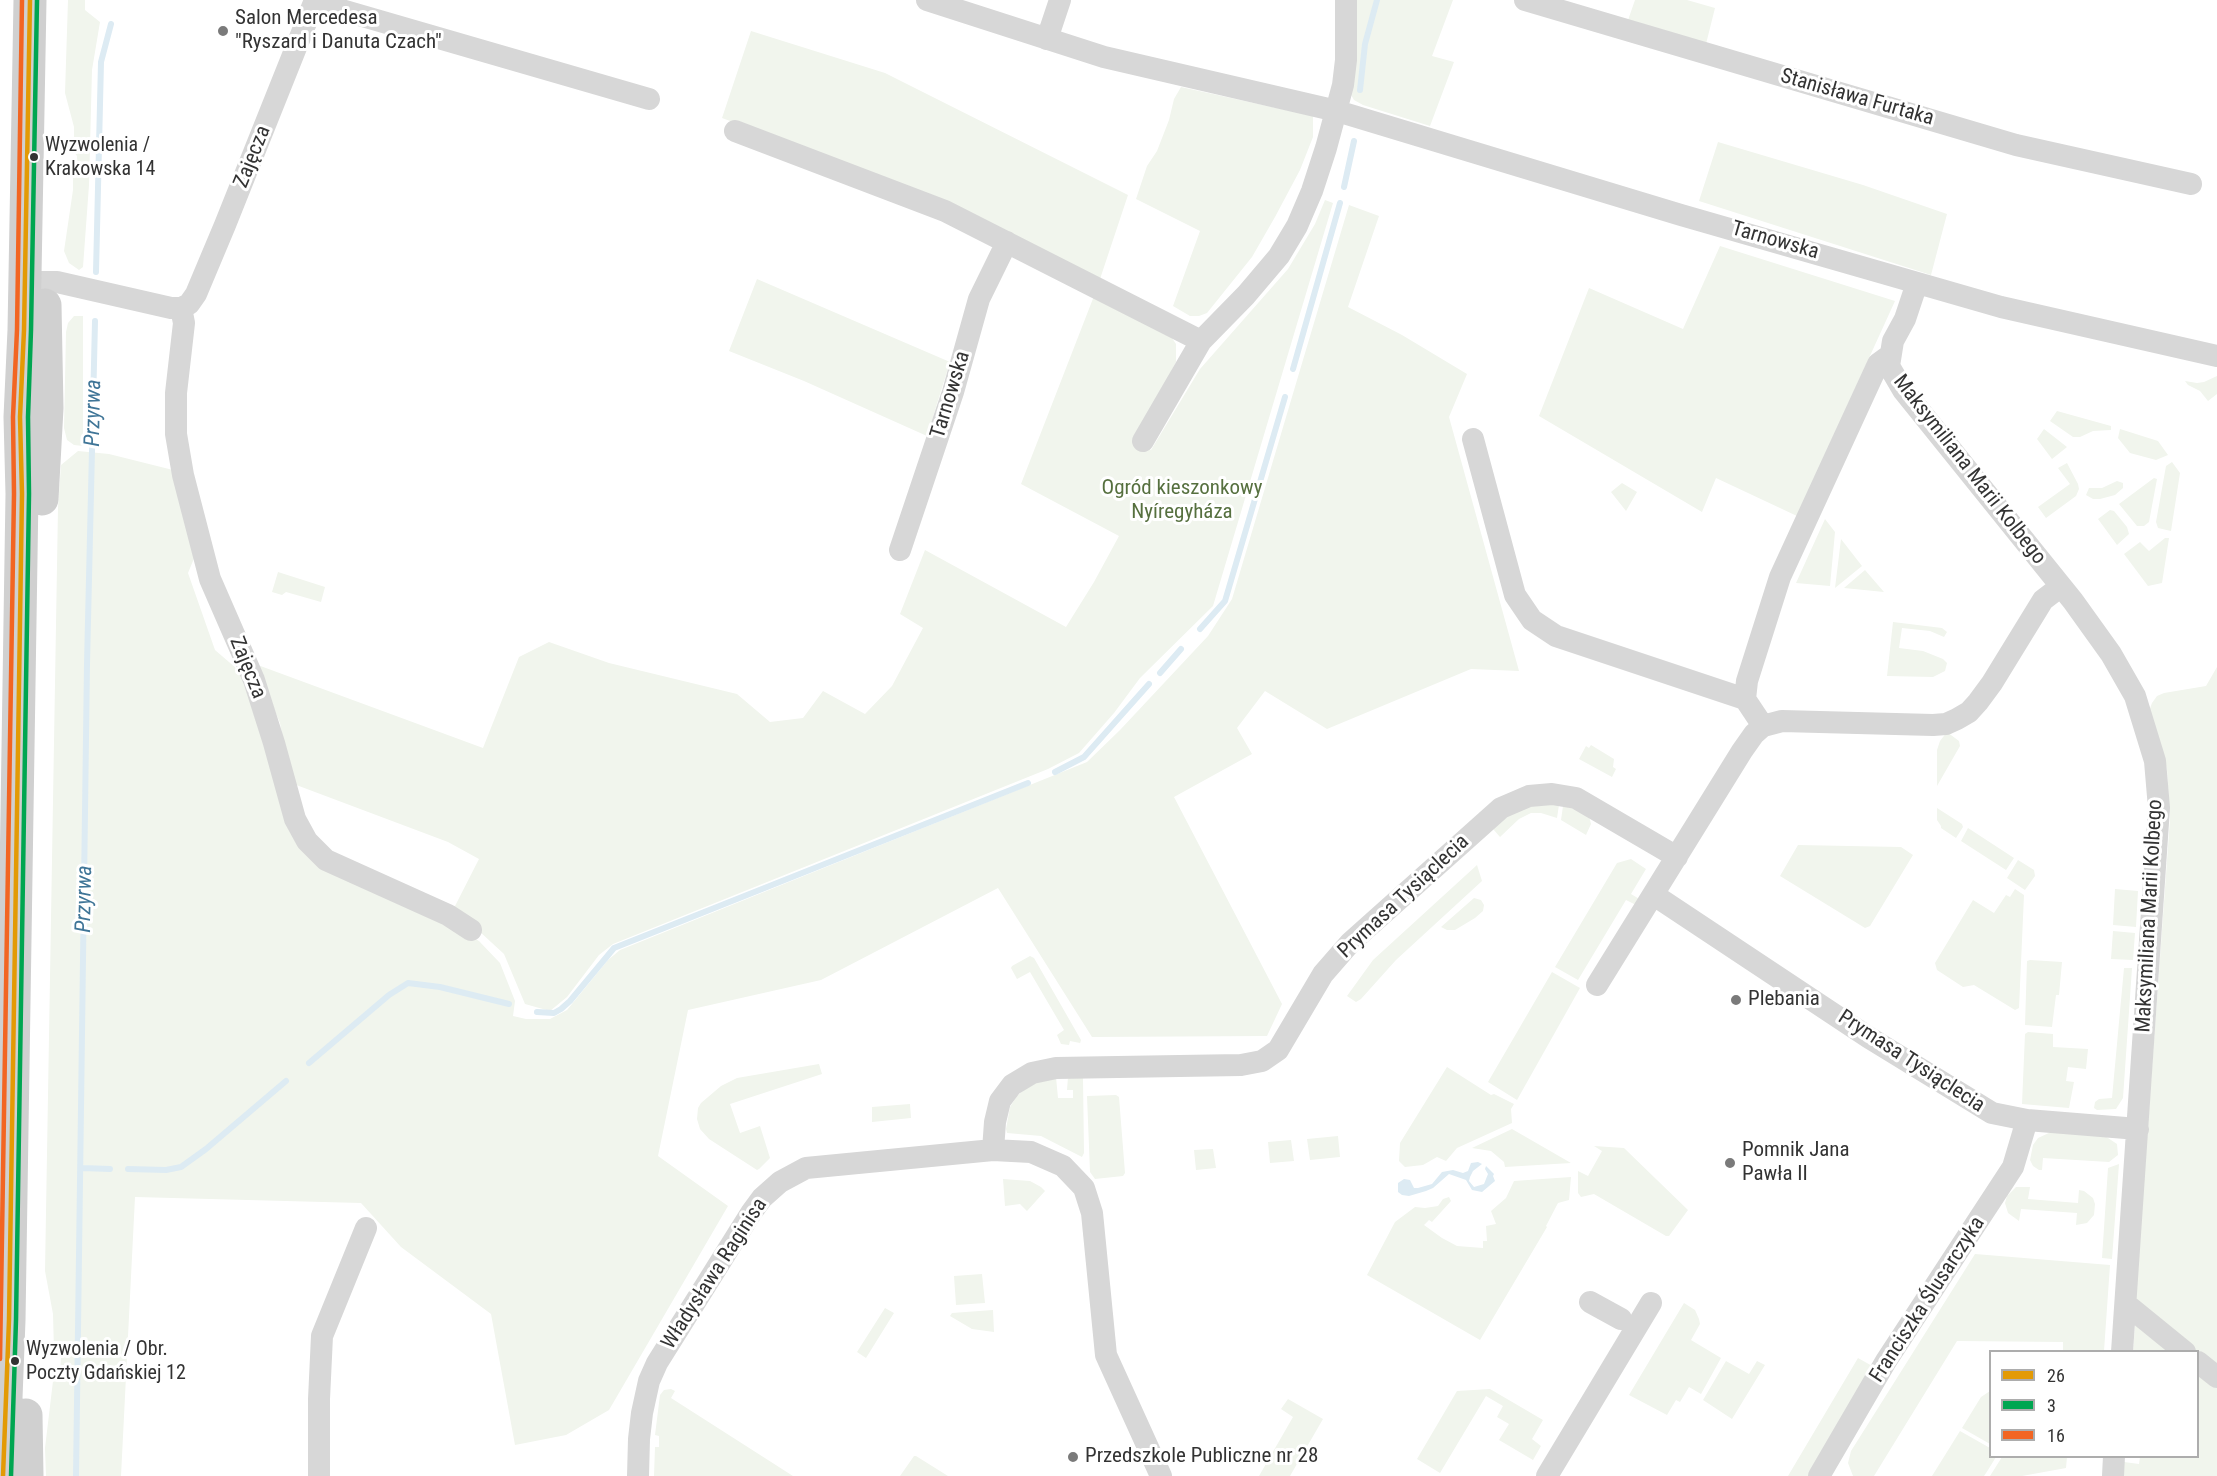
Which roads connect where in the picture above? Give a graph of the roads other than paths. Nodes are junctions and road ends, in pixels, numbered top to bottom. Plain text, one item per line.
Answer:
1 (30, 0) edge
2 (51, 0) edge
3 (927, 0) edge
4 (1060, 0) edge
5 (1346, 0) edge
6 (1525, 0) edge
7 (315, 1) edge
8 (1047, 39) junction
9 (649, 99) dead end
10 (1337, 111) junction
11 (735, 131) dead end
12 (2191, 184) dead end
13 (1007, 242) junction
14 (35, 282) junction
15 (1917, 283) junction
16 (181, 308) junction
17 (1201, 341) junction
18 (1889, 356) junction
19 (2217, 356) edge
20 (1473, 439) dead end
21 (1143, 441) dead end
22 (900, 550) dead end
23 (2060, 587) junction
24 (1744, 699) junction
25 (1763, 726) junction
26 (17, 800) edge
27 (1677, 857) junction
28 (1654, 895) junction
29 (471, 930) dead end
30 (1597, 986) dead end
31 (2027, 1120) junction
32 (2138, 1129) junction
33 (993, 1150) junction
34 (366, 1228) dead end
35 (1590, 1302) dead end
36 (1651, 1303) dead end
37 (2126, 1304) junction
38 (1621, 1319) dead end
39 (2122, 1350) edge
40 (2183, 1350) edge
41 (2199, 1363) edge
42 (2217, 1377) edge
43 (2115, 1458) edge
44 (3, 1476) edge
45 (27, 1476) edge
46 (319, 1476) edge
47 (638, 1476) edge
48 (1161, 1476) edge
49 (1547, 1476) edge
50 (1819, 1476) edge
51 (2113, 1476) edge

1 - 14 main road
2 - 14 main road
3 - 8 street, Tarnowska
4 - 8 street
5 - 10 street
6 - 12 street, Stanisława Furtaka
7 - 9 street
7 - 16 street, Zajęcza
8 - 10 street, Tarnowska
10 - 15 street, Tarnowska
10 - 17 street
11 - 13 street
13 - 17 street
13 - 22 street, Tarnowska
14 - 16 street
14 - 26 main road
15 - 18 street, Maksymiliana Marii Kolbego
15 - 19 street, Tarnowska
16 - 29 street, Zajęcza
17 - 21 street
18 - 23 street, Maksymiliana Marii Kolbego
18 - 24 street
20 - 24 street
23 - 25 street
23 - 32 street, Maksymiliana Marii Kolbego
24 - 25 street
25 - 27 street
26 - 44 main road
26 - 45 main road
27 - 28 street
27 - 33 street, Prymasa Tysiąclecia
28 - 30 street
28 - 31 street, Prymasa Tysiąclecia
31 - 32 street, Prymasa Tysiąclecia
31 - 50 street, Franciszka Ślusarczyka
32 - 37 street, Maksymiliana Marii Kolbego
33 - 47 street, Władysława Raginisa
33 - 48 street, Władysława Raginisa
34 - 46 street
35 - 38 street
36 - 49 street
37 - 39 street, Maksymiliana Marii Kolbego
37 - 40 street
41 - 42 street
43 - 51 street

